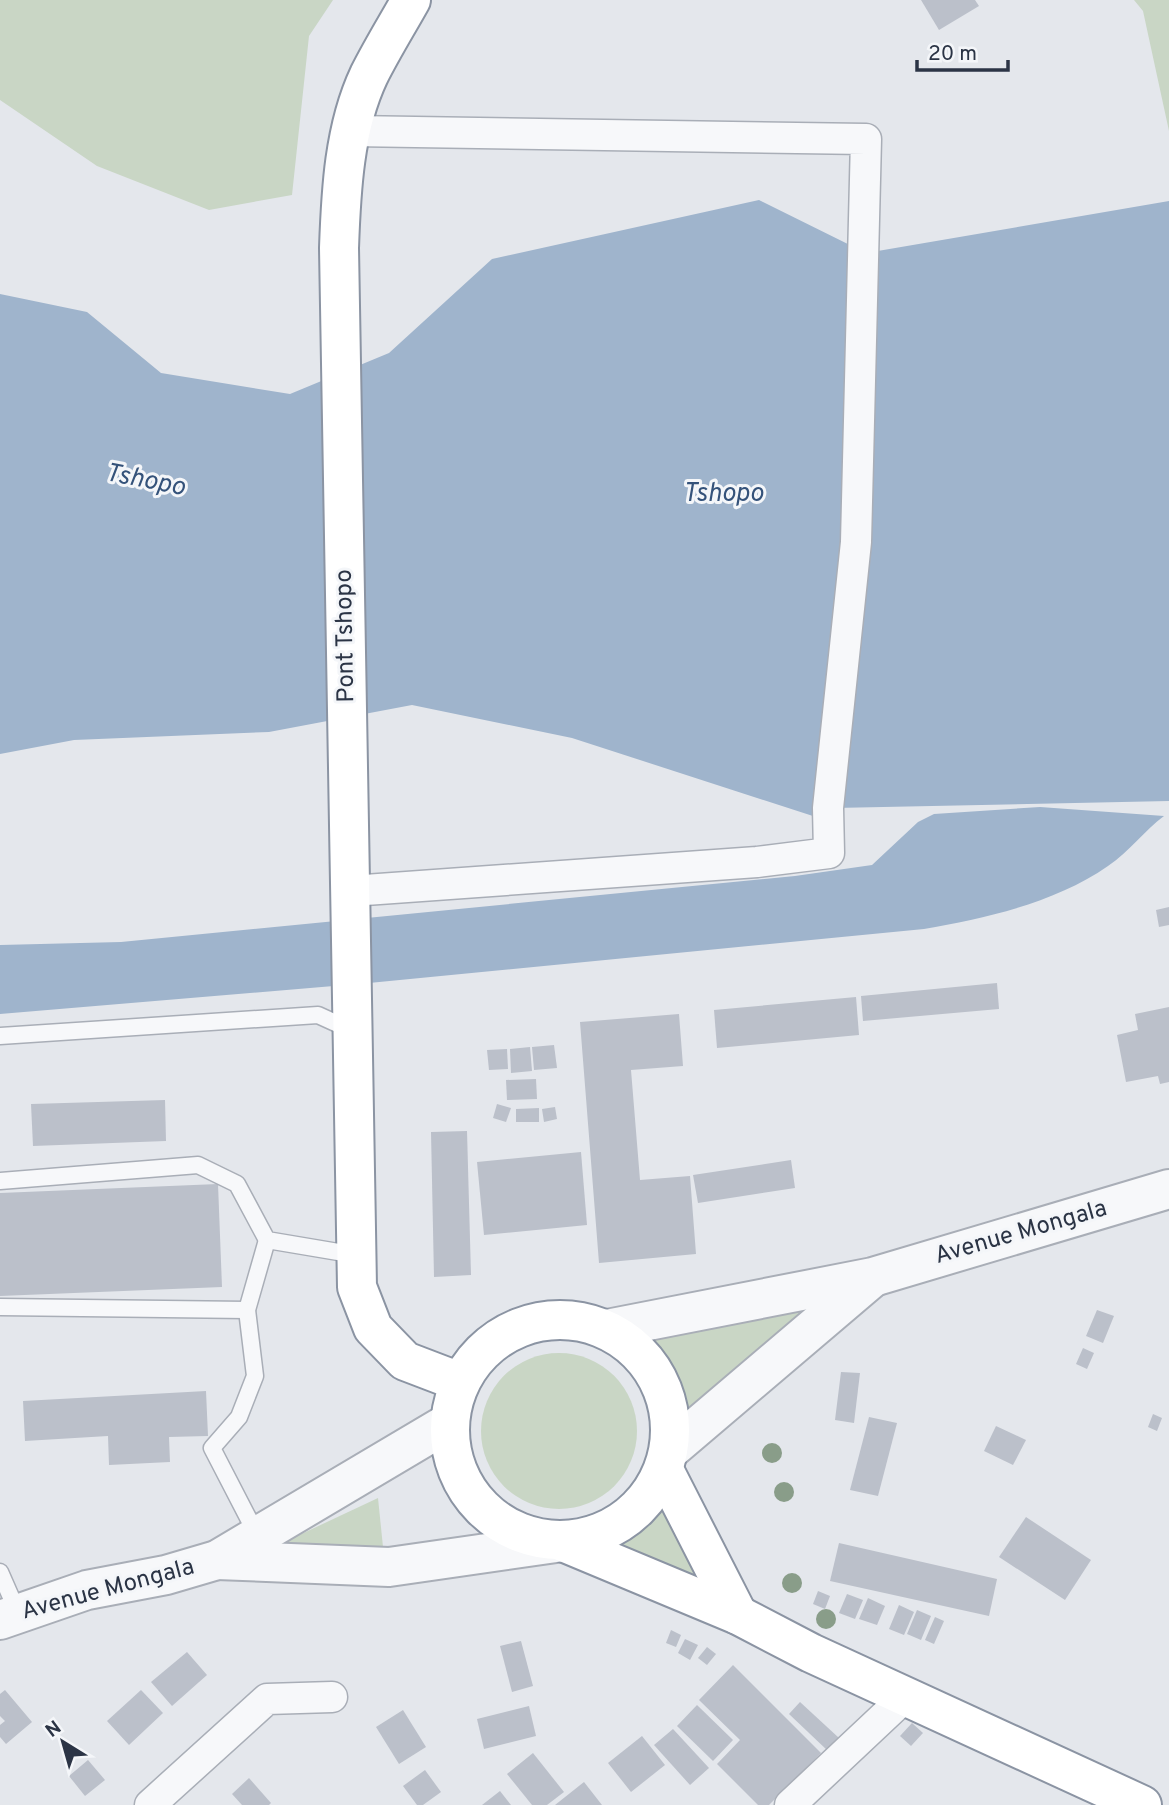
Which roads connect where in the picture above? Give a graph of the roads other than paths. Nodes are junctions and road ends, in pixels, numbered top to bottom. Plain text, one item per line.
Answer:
1 (411, 0) edge
2 (352, 131) junction
3 (351, 891) junction
4 (0, 1036) edge
5 (353, 1063) junction
6 (0, 1181) edge
7 (1169, 1189) edge
8 (267, 1240) junction
9 (356, 1255) junction
10 (873, 1277) junction
11 (0, 1307) edge
12 (247, 1310) junction
13 (607, 1329) junction
14 (460, 1382) junction
15 (448, 1423) junction
16 (667, 1460) junction
17 (258, 1536) junction
18 (563, 1542) junction
19 (217, 1560) junction
20 (0, 1572) edge
21 (738, 1615) junction
22 (9, 1616) edge
23 (906, 1696) junction
24 (332, 1697) dead end
25 (150, 1805) edge
26 (790, 1805) edge
27 (1142, 1805) edge

1 - 2 highway, Pont Tshopo
2 - 3 highway, Pont Tshopo
2 - 3 street
3 - 5 highway, Pont Tshopo
4 - 5 lane
5 - 9 highway, Pont Tshopo
6 - 8 lane
7 - 10 street, Avenue Mongala
8 - 9 lane
8 - 12 lane
9 - 14 highway, Pont Tshopo
10 - 13 street, Avenue Mongala
10 - 16 street
11 - 12 lane
12 - 17 lane
13 - 14 highway
13 - 16 highway
14 - 15 highway
15 - 17 street
15 - 18 highway
16 - 18 highway
16 - 21 highway
17 - 19 street
18 - 19 street
18 - 21 highway
19 - 22 street, Avenue Mongala
20 - 22 lane
21 - 23 highway
23 - 26 street
23 - 27 highway
24 - 25 street

